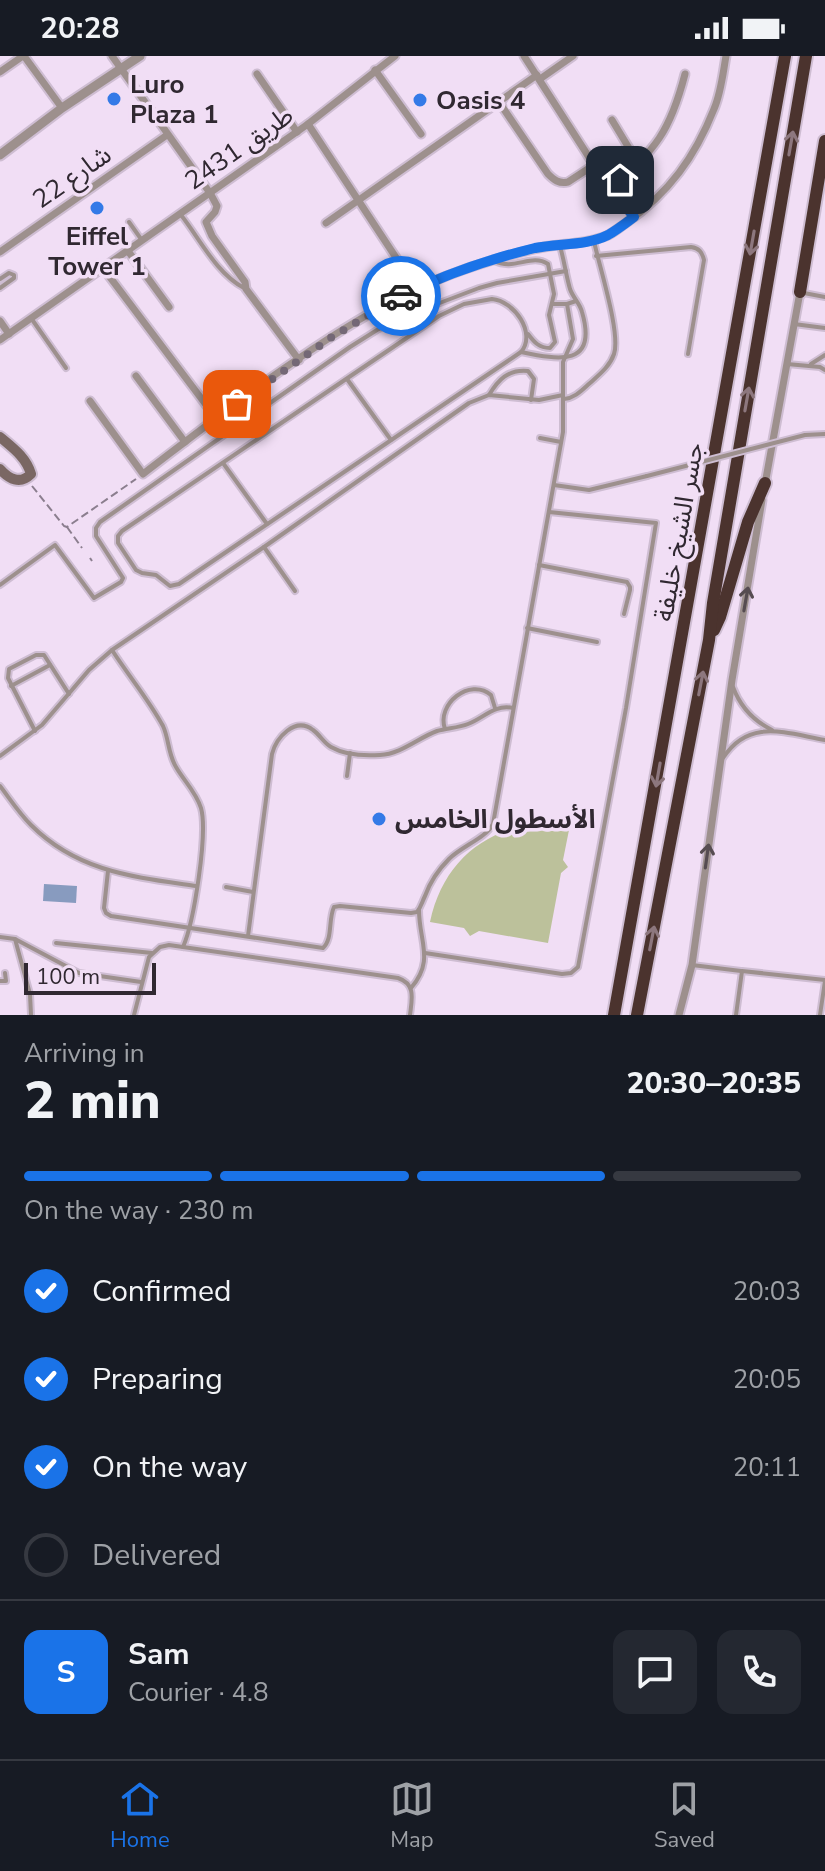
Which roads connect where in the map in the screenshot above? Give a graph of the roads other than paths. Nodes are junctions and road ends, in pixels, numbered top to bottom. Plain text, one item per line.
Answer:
1 (23, 56) edge
2 (112, 56) edge
3 (140, 56) edge
4 (395, 56) edge
5 (524, 56) edge
6 (573, 56) edge
7 (726, 56) edge
8 (785, 56) edge
9 (806, 56) edge
10 (121, 68) junction
11 (375, 70) junction
12 (0, 72) edge
13 (257, 74) dead end
14 (685, 74) dead end
15 (539, 77) junction
16 (499, 102) junction
17 (62, 108) junction
18 (612, 120) dead end
19 (308, 124) junction
20 (297, 132) junction
21 (421, 134) dead end
22 (167, 135) junction
23 (825, 141) edge
24 (0, 155) edge
25 (638, 163) junction
26 (594, 165) junction
27 (611, 188) junction
28 (210, 193) junction
29 (358, 200) junction
30 (181, 215) junction
31 (634, 217) junction
32 (129, 222) dead end
33 (326, 223) dead end
34 (593, 240) junction
35 (143, 241) junction
36 (560, 244) junction
37 (128, 251) junction
38 (0, 252) edge
39 (596, 256) junction
40 (494, 261) junction
41 (103, 268) junction
42 (566, 271) junction
43 (551, 275) junction
44 (0, 279) edge
45 (0, 288) edge
46 (416, 288) junction
47 (246, 289) junction
48 (800, 292) junction
49 (825, 297) edge
50 (576, 301) junction
51 (553, 304) junction
52 (567, 304) junction
53 (169, 307) dead end
54 (31, 318) junction
55 (0, 321) edge
56 (798, 324) junction
57 (825, 328) edge
58 (9, 334) junction
59 (527, 334) junction
60 (0, 340) edge
61 (553, 346) junction
62 (521, 352) junction
63 (688, 354) dead end
64 (825, 355) edge
65 (564, 357) junction
66 (299, 360) junction
67 (787, 364) junction
68 (809, 365) junction
69 (66, 368) dead end
70 (825, 370) edge
71 (136, 376) dead end
72 (347, 379) junction
73 (489, 395) junction
74 (564, 397) junction
75 (531, 400) junction
76 (90, 401) dead end
77 (216, 418) junction
78 (825, 434) edge
79 (0, 437) edge
80 (540, 438) dead end
81 (391, 440) junction
82 (185, 442) junction
83 (561, 442) junction
84 (223, 463) junction
85 (0, 469) edge
86 (765, 483) junction
87 (554, 485) junction
88 (549, 512) junction
89 (267, 524) junction
90 (264, 547) junction
91 (539, 565) junction
92 (0, 585) edge
93 (295, 591) dead end
94 (624, 614) dead end
95 (527, 628) junction
96 (709, 640) junction
97 (597, 642) dead end
98 (112, 650) junction
99 (50, 665) junction
100 (732, 680) junction
101 (11, 686) junction
102 (69, 694) junction
103 (495, 708) junction
104 (513, 708) junction
105 (445, 729) junction
106 (35, 731) junction
107 (774, 731) junction
108 (825, 740) edge
109 (350, 753) junction
110 (0, 756) edge
111 (720, 764) junction
112 (347, 776) dead end
113 (0, 786) edge
114 (108, 871) junction
115 (197, 887) junction
116 (226, 887) dead end
117 (253, 892) junction
118 (419, 910) junction
119 (190, 927) junction
120 (248, 936) junction
121 (0, 937) edge
122 (15, 939) junction
123 (56, 943) dead end
124 (183, 947) junction
125 (152, 953) junction
126 (425, 953) junction
127 (692, 965) junction
128 (742, 971) junction
129 (5, 973) dead end
130 (0, 981) edge
131 (825, 981) edge
132 (141, 982) junction
133 (411, 988) junction
134 (31, 1015) edge
135 (134, 1015) edge
136 (410, 1015) edge
137 (614, 1015) edge
138 (637, 1015) edge
139 (679, 1015) edge
140 (736, 1015) edge
141 (820, 1015) edge

1 - 12 street
1 - 17 street
2 - 10 street
3 - 10 street
4 - 11 street, طريق 2431
5 - 15 street
6 - 15 street
7 - 31 street
8 -> 137 highway, جسر الشيخ خليفة
96 -> 9 highway, جسر الشيخ خليفة
10 - 17 street
10 - 22 street
11 - 19 street, طريق 2431
11 - 21 street
13 - 20 street
14 - 25 street
15 - 16 street
15 - 26 street
16 - 26 street
16 - 29 street
17 - 24 street
18 - 25 street
19 - 20 street, طريق 2431
19 - 29 street
20 - 28 street, طريق 2431
22 - 28 street
22 - 38 street, شارع 22
23 - 48 highway
25 - 27 street
26 - 27 street
27 - 31 street
28 - 30 street, طريق 2431
28 - 47 street
29 - 33 street
29 - 46 street
30 - 35 street, طريق 2431
30 - 47 lane
31 - 34 street
32 - 35 lane
34 - 36 street
34 - 39 lane
35 - 37 street, طريق 2431
36 - 40 street
36 - 42 lane
37 - 41 street, طريق 2431
37 - 53 street
39 - 63 lane
39 - 74 lane
40 - 43 lane
40 - 46 street
41 - 54 street, طريق 2431
41 - 77 street
42 - 43 lane
42 - 50 lane
43 - 51 lane
43 - 92 lane
44 - 45 lane
46 - 66 street
47 - 66 street
48 - 49 lane
48 - 56 street
50 - 52 lane
50 - 65 lane
51 - 52 lane
51 - 61 lane
52 - 65 lane
54 - 58 street, طريق 2431
54 - 69 lane
55 - 58 street
56 - 57 lane
56 - 67 street
58 - 60 street, طريق 2431
59 - 61 lane
59 - 62 lane
59 - 72 lane
61 - 65 lane
62 - 65 lane
62 - 81 lane
64 - 68 lane
65 - 74 lane
66 - 77 street
67 - 68 lane
67 - 86 street
68 - 70 lane
71 - 82 street
72 - 81 lane
72 - 84 lane
73 - 75 lane
73 - 75 lane
73 - 90 lane
74 - 75 lane
74 - 83 lane
76 - 82 street
77 - 82 street
78 - 87 lane, bridge
79 - 85 main road
80 - 83 lane
81 - 89 lane
83 - 87 lane
84 - 89 lane
84 - 89 lane
86 - 96 highway
100 -> 86 street
87 - 88 lane
88 - 91 lane
88 - 126 lane
90 - 93 lane
90 - 98 lane
91 - 94 lane
91 - 95 lane
95 - 97 lane
95 - 104 lane
138 -> 96 highway, جسر الشيخ خليفة
98 - 102 lane
98 - 115 lane
99 - 101 lane
99 - 101 lane
99 - 102 lane
100 - 107 lane
100 - 111 street
101 - 106 lane
102 - 106 lane
103 - 104 lane
103 - 105 lane
103 - 105 lane
104 - 118 lane
105 - 109 lane
106 - 110 lane
107 - 108 lane
107 - 111 lane
109 - 112 lane
109 - 117 lane
127 -> 111 street
113 - 114 lane
114 - 115 lane
114 - 119 lane
115 - 119 lane
116 - 117 lane
117 - 120 lane
118 - 120 lane
118 - 126 lane
119 - 120 lane
119 - 124 lane
121 - 122 lane
122 - 132 lane
122 - 134 lane
123 - 125 lane
124 - 125 lane
124 - 133 lane
125 - 132 lane
126 - 133 lane
127 - 128 lane
127 - 139 street
128 - 131 lane
128 - 140 lane
129 - 130 lane
131 - 141 lane
132 - 135 lane
133 - 136 lane

